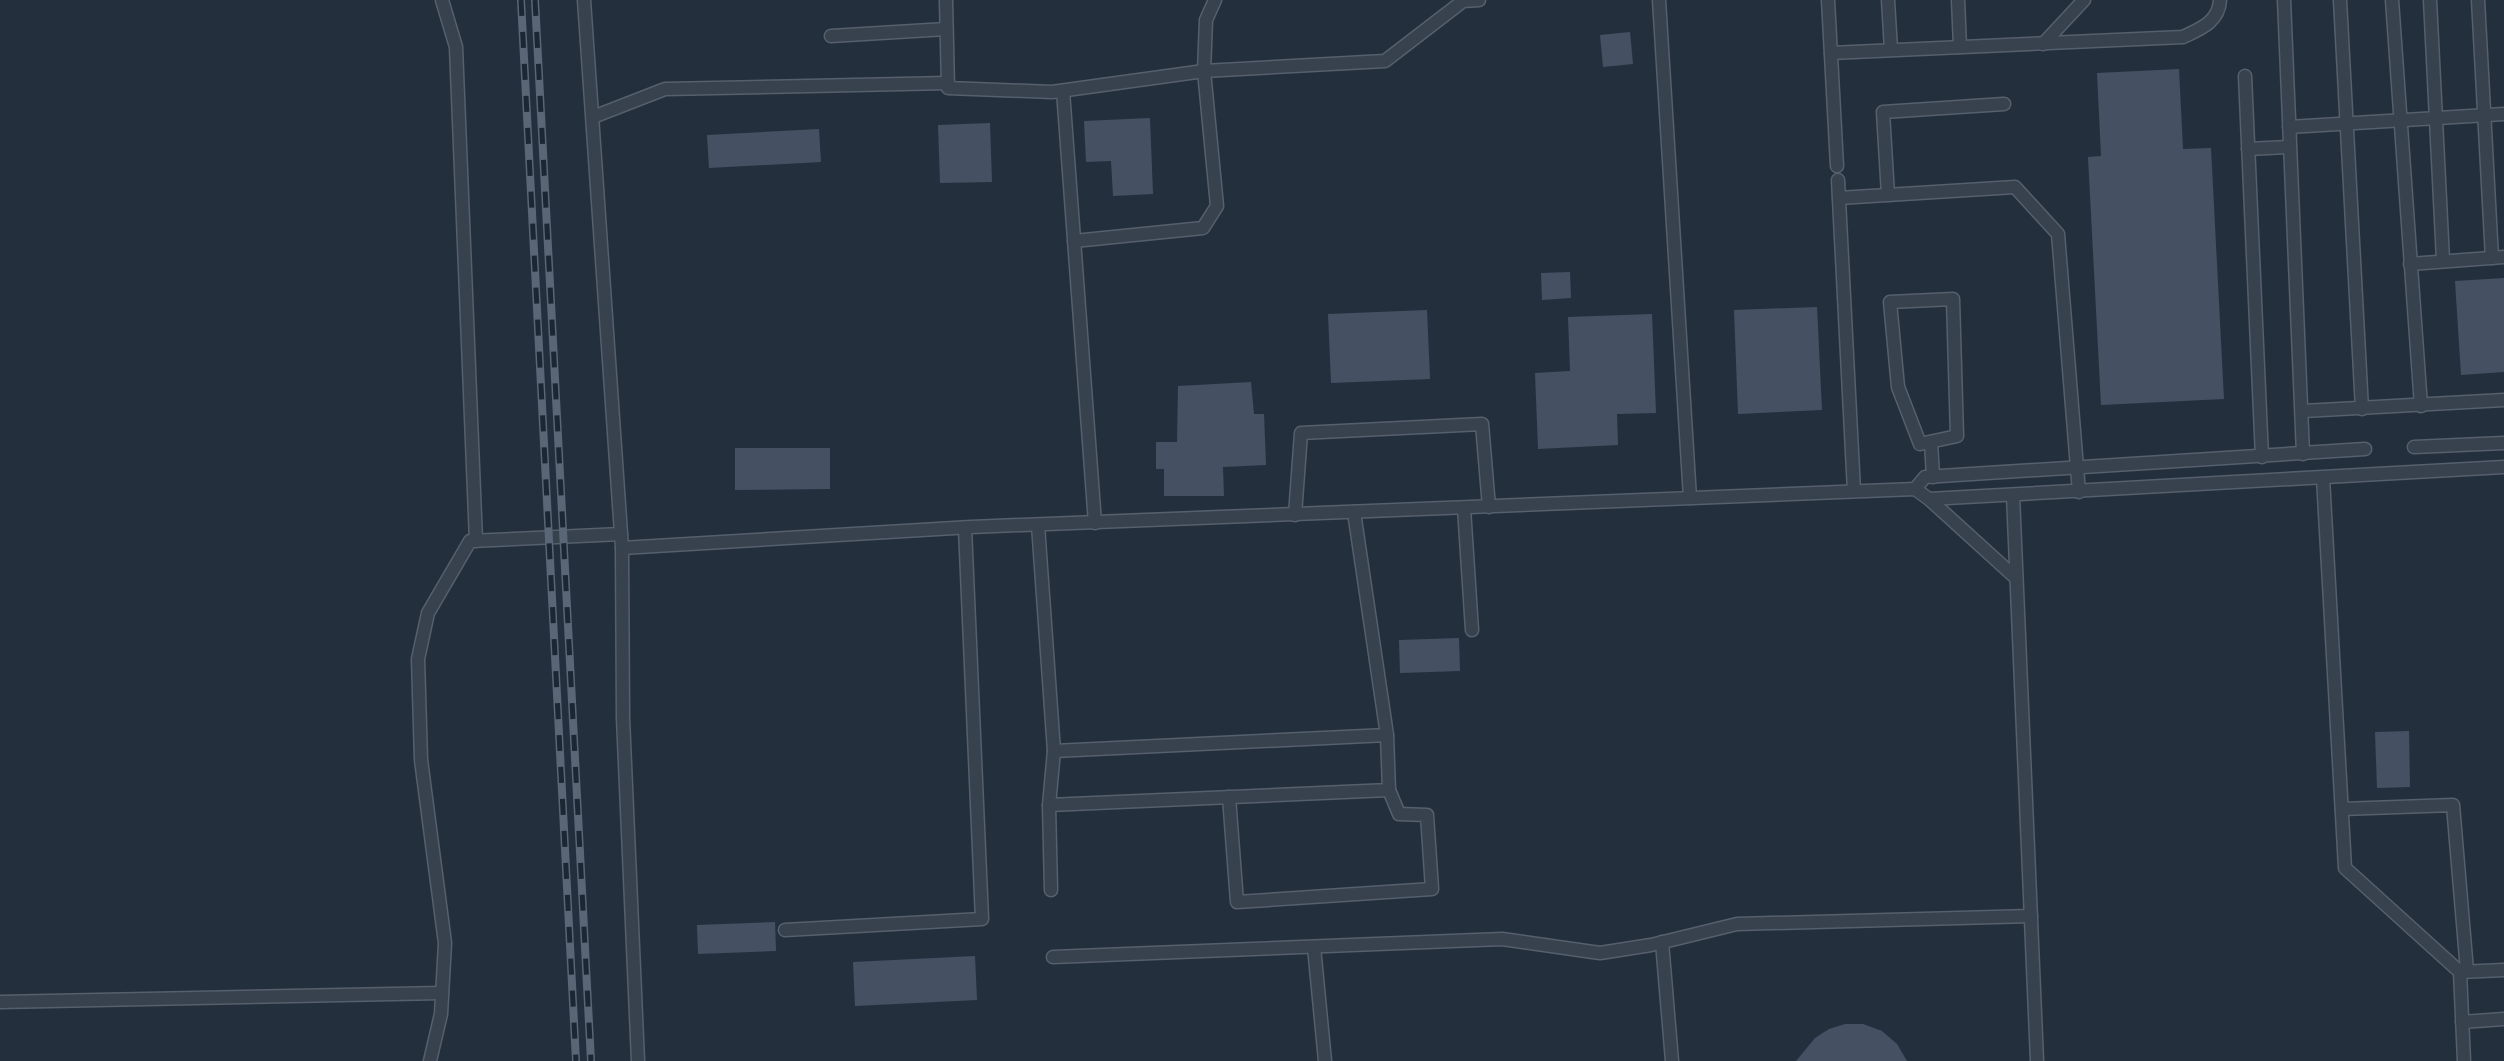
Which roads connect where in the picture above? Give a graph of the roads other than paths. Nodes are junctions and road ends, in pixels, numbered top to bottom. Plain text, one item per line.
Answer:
1 (442, 0) edge
2 (584, 0) edge
3 (946, 0) edge
4 (1215, 0) edge
5 (1479, 0) edge
6 (1659, 0) edge
7 (1828, 0) edge
8 (1888, 0) edge
9 (1958, 0) edge
10 (2084, 0) edge
11 (2220, 0) edge
12 (2284, 0) edge
13 (2340, 0) edge
14 (2392, 0) edge
15 (2430, 0) edge
16 (2478, 0) edge
17 (946, 29) junction
18 (831, 36) dead end
19 (2043, 44) junction
20 (1960, 47) junction
21 (1891, 50) junction
22 (1831, 53) junction
23 (1204, 71) junction
24 (2245, 76) dead end
25 (948, 83) junction
26 (1063, 90) junction
27 (2004, 104) dead end
28 (2504, 114) edge
29 (2485, 116) junction
30 (593, 117) junction
31 (2437, 118) junction
32 (2399, 121) junction
33 (2344, 124) junction
34 (2289, 127) junction
35 (2290, 147) junction
36 (2248, 149) junction
37 (1888, 195) junction
38 (1839, 198) junction
39 (1074, 241) junction
40 (2498, 257) edge
41 (2443, 260) junction
42 (2410, 264) junction
43 (2504, 400) edge
44 (2421, 406) junction
45 (2362, 410) junction
46 (2303, 411) junction
47 (1931, 442) junction
48 (2504, 443) edge
49 (2414, 447) dead end
50 (2365, 449) dead end
51 (2303, 454) junction
52 (2262, 457) junction
53 (2504, 467) edge
54 (2078, 470) junction
55 (1933, 477) junction
56 (2323, 478) junction
57 (1915, 489) junction
58 (1854, 491) junction
59 (2079, 492) junction
60 (2013, 495) junction
61 (1690, 498) junction
62 (1929, 499) junction
63 (1489, 507) junction
64 (1464, 508) junction
65 (1354, 512) junction
66 (1295, 515) junction
67 (1096, 523) junction
68 (1038, 525) junction
69 (965, 528) junction
70 (476, 541) junction
71 (622, 541) junction
72 (2017, 578) junction
73 (1472, 630) dead end
74 (1387, 735) junction
75 (1054, 751) junction
76 (1389, 790) junction
77 (1229, 797) junction
78 (1049, 805) junction
79 (2342, 809) junction
80 (1051, 890) dead end
81 (2031, 916) junction
82 (785, 930) dead end
83 (1662, 942) junction
84 (1314, 947) junction
85 (1053, 957) dead end
86 (2504, 970) edge
87 (2464, 972) junction
88 (442, 993) junction
89 (0, 1002) edge
90 (2504, 1019) edge
91 (2462, 1022) junction
92 (430, 1061) edge
93 (638, 1061) edge
94 (1325, 1061) edge
95 (1672, 1061) edge
96 (2038, 1061) edge
97 (2465, 1061) edge

1 - 70 lane
2 - 30 lane
3 - 17 lane
4 - 23 lane
5 - 23 lane
6 - 61 lane
7 - 22 lane
8 - 21 lane
9 - 20 lane
10 - 19 lane
11 - 19 lane
12 - 34 lane
13 - 33 lane
14 - 32 lane
15 - 31 lane
16 - 29 lane
17 - 18 lane
17 - 25 lane
19 - 20 lane
20 - 21 lane
21 - 22 lane
22 - 38 lane
23 - 26 lane
23 - 39 lane
24 - 36 lane
25 - 26 lane
25 - 30 lane
26 - 39 lane
27 - 37 lane
28 - 29 lane
29 - 31 lane
29 - 40 lane
30 - 71 lane
31 - 32 lane
31 - 41 lane
32 - 33 lane
32 - 42 lane
33 - 34 lane
33 - 45 lane
34 - 35 lane
35 - 36 lane
35 - 46 lane
36 - 52 lane
37 - 38 lane
37 - 54 lane
38 - 58 lane
39 - 67 lane
40 - 41 lane
41 - 42 lane
42 - 44 lane
43 - 44 lane
44 - 45 lane
45 - 46 lane
46 - 51 lane
47 - 47 lane
47 - 55 lane
48 - 49 lane
50 - 51 lane
51 - 52 lane
52 - 54 lane
53 - 56 lane
54 - 55 lane
54 - 59 lane
55 - 57 lane
56 - 59 lane
56 - 79 lane
57 - 58 lane
57 - 62 lane
58 - 61 lane
59 - 60 lane
60 - 62 lane
60 - 72 lane
61 - 63 lane
62 - 72 lane
63 - 64 lane
63 - 66 lane
64 - 65 lane
64 - 73 lane
65 - 66 lane
65 - 74 lane
66 - 67 lane
67 - 68 lane
68 - 69 lane
68 - 75 lane
69 - 71 lane
69 - 82 lane
70 - 71 lane
70 - 88 lane
71 - 93 lane
72 - 81 lane
74 - 75 lane
74 - 76 lane
75 - 78 lane
76 - 77 lane
76 - 77 lane
77 - 78 lane
78 - 80 lane
79 - 87 lane
79 - 87 lane
81 - 83 lane
81 - 96 lane
83 - 84 lane
83 - 95 lane
84 - 85 lane
84 - 94 lane
86 - 87 lane
87 - 91 lane
88 - 89 lane
88 - 92 lane
90 - 91 lane
91 - 97 lane

